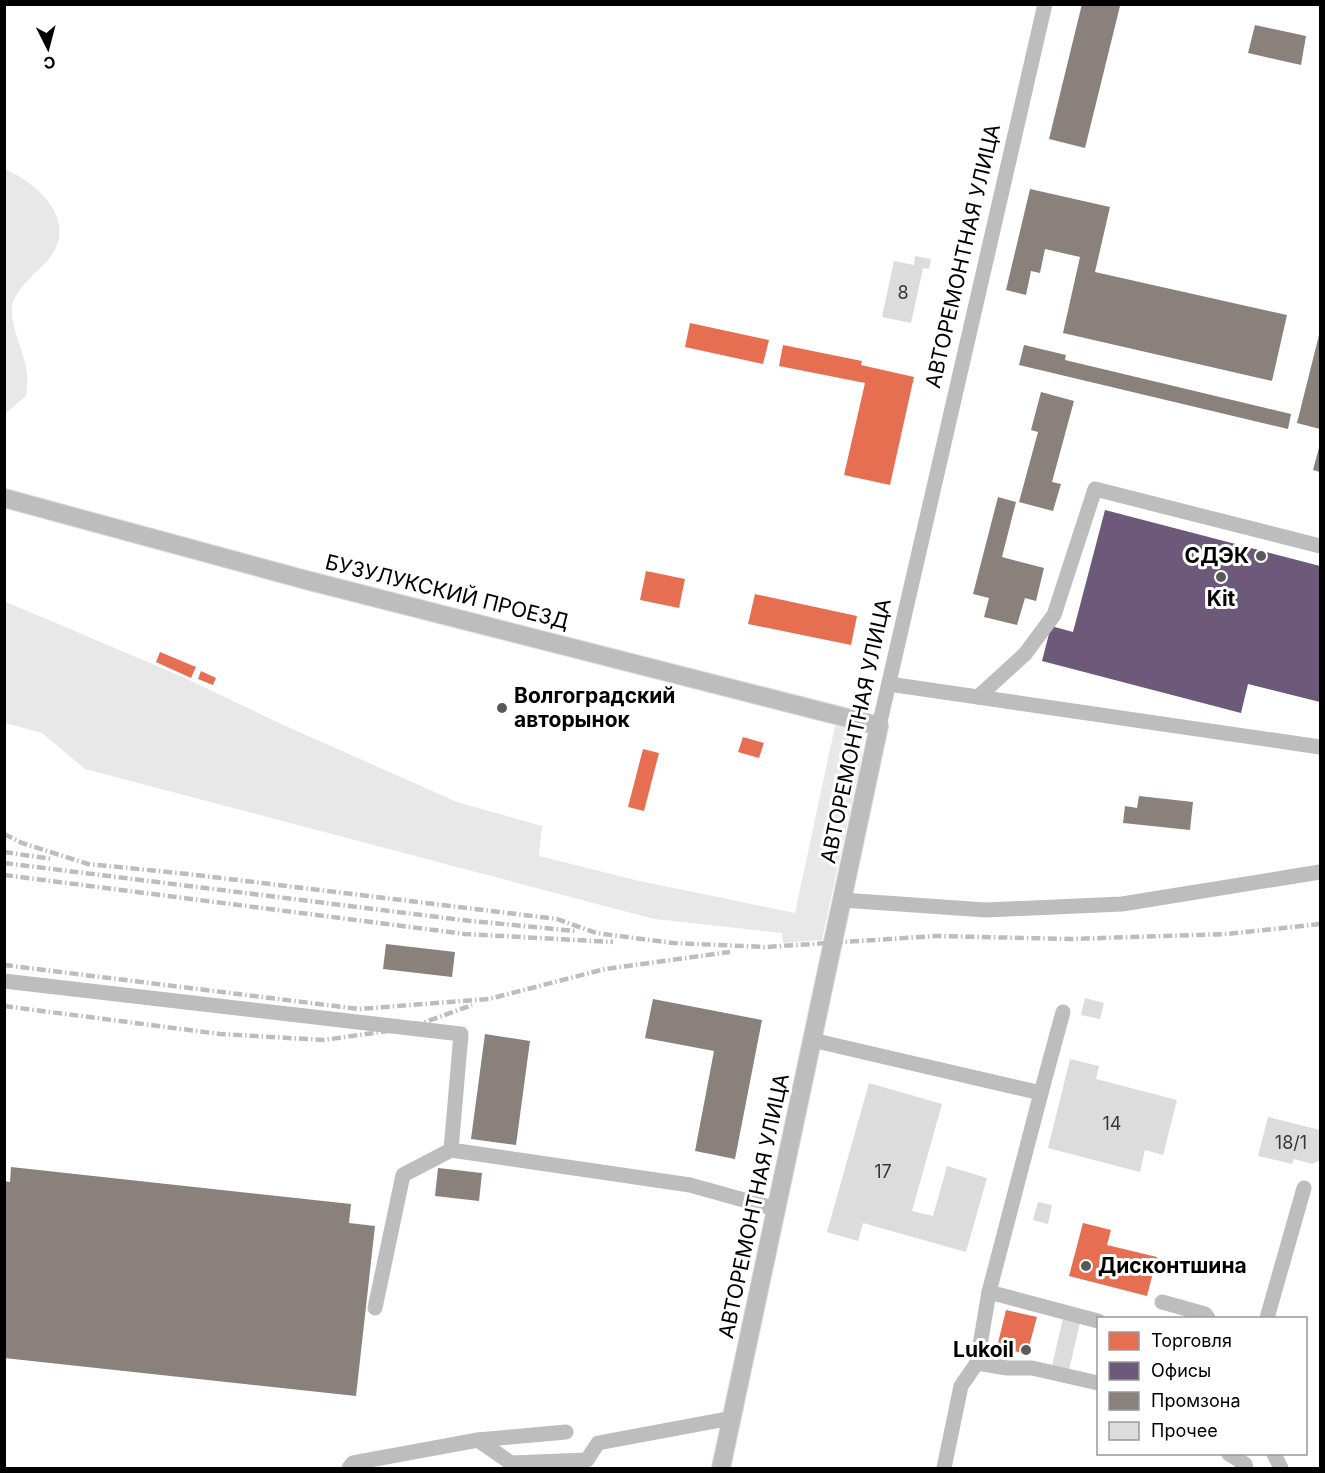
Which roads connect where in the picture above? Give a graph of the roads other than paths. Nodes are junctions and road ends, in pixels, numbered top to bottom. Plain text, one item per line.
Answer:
1 (1045, 4) edge
2 (4, 498) edge
3 (1320, 546) edge
4 (889, 684) junction
5 (978, 697) junction
6 (879, 726) junction
7 (1320, 747) edge
8 (1320, 872) edge
9 (842, 900) junction
10 (4, 981) edge
11 (1063, 1012) dead end
12 (812, 1040) junction
13 (1041, 1093) junction
14 (451, 1150) junction
15 (1304, 1188) dead end
16 (776, 1209) junction
17 (989, 1292) junction
18 (1162, 1302) dead end
19 (375, 1308) dead end
20 (1207, 1317) edge
21 (1267, 1317) edge
22 (1097, 1321) edge
23 (976, 1363) junction
24 (1097, 1383) edge
25 (732, 1418) junction
26 (566, 1432) dead end
27 (478, 1440) junction
28 (1231, 1455) edge
29 (349, 1468) edge
30 (721, 1468) edge
31 (944, 1468) edge
32 (1246, 1468) edge

1 - 4 street, АВТОРЕМОНТНАЯ УЛИЦА
2 - 6 main road, БУЗУЛУКСКИЙ ПРОЕЗД
3 - 5 street
4 - 5 street
4 - 6 street, АВТОРЕМОНТНАЯ УЛИЦА
5 - 7 street
6 - 9 main road, АВТОРЕМОНТНАЯ УЛИЦА
8 - 9 street
9 - 12 main road, АВТОРЕМОНТНАЯ УЛИЦА
10 - 14 street
11 - 13 street
12 - 13 street
12 - 16 main road, АВТОРЕМОНТНАЯ УЛИЦА
13 - 17 street
14 - 16 street
14 - 19 street
15 - 21 street
16 - 25 main road, АВТОРЕМОНТНАЯ УЛИЦА
17 - 22 street
17 - 23 street
18 - 20 street
23 - 24 street
23 - 31 street
25 - 27 street
25 - 30 main road, АВТОРЕМОНТНАЯ УЛИЦА
26 - 27 street
27 - 29 street
28 - 32 street

